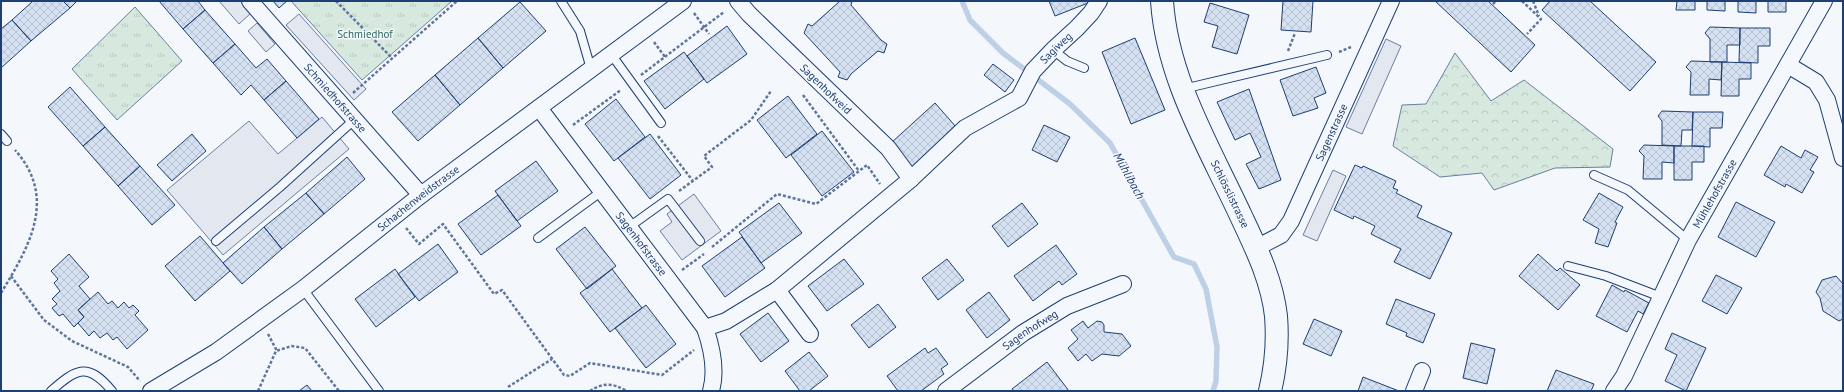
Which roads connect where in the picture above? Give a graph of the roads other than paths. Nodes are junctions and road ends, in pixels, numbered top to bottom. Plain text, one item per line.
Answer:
1 (250, 1) edge
2 (561, 1) edge
3 (738, 1) edge
4 (1099, 1) edge
5 (1162, 1) edge
6 (1391, 1) edge
7 (1824, 1) edge
8 (686, 4) edge
9 (1052, 50) junction
10 (611, 54) junction
11 (1327, 55) road end
12 (1788, 64) junction
13 (1084, 68) dead end
14 (590, 69) junction
15 (1182, 89) junction
16 (539, 108) junction
17 (354, 120) junction
18 (660, 123) dead end
19 (1, 134) edge
20 (7, 141) road end
21 (1843, 158) edge
22 (1594, 176) dead end
23 (911, 179) junction
24 (602, 191) junction
25 (421, 195) junction
26 (629, 228) junction
27 (538, 238) dead end
28 (1688, 240) junction
29 (216, 241) dead end
30 (700, 241) dead end
31 (1256, 248) junction
32 (1568, 266) dead end
33 (1123, 284) dead end
34 (303, 289) junction
35 (777, 290) junction
36 (1661, 296) junction
37 (707, 334) junction
38 (810, 334) dead end
39 (1422, 371) dead end
40 (146, 387) edge
41 (51, 391) edge
42 (112, 391) edge
43 (379, 391) edge
44 (711, 391) edge
45 (946, 391) edge
46 (1270, 391) edge
47 (1414, 391) edge
48 (1614, 391) edge

1 - 17 street, Schmiedhofstrasse
2 - 14 lane
3 - 23 street, Sagenhofweid
4 - 9 street, Sagiweg
5 - 15 main road, Schlösslistrasse
6 - 31 street, Sagenstrasse
7 - 12 street, Mühlehofstrasse
8 - 10 street, Schachenweidstrasse
9 - 13 lane
9 - 23 street, Sagiweg
10 - 14 street, Schachenweidstrasse
10 - 18 lane
11 - 15 lane
12 - 21 street
12 - 28 street, Mühlehofstrasse
14 - 16 street, Schachenweidstrasse
15 - 31 main road, Schlösslistrasse
16 - 24 street, Sagenhofstrasse
16 - 25 street, Schachenweidstrasse
17 - 25 street, Schmiedhofstrasse
17 - 29 lane
19 - 20 lane
22 - 28 lane
23 - 35 street
24 - 26 street, Sagenhofstrasse
24 - 27 lane
25 - 34 street, Schachenweidstrasse
26 - 30 lane
26 - 37 street, Sagenhofstrasse
28 - 36 street, Mühlehofstrasse
31 - 46 main road, Schlösslistrasse
32 - 36 lane
33 - 45 street, Sagenhofweg
34 - 40 street, Schachenweidstrasse
34 - 43 lane
35 - 37 street
35 - 38 street
36 - 48 street, Mühlehofstrasse
37 - 44 street, Sagenhofstrasse
39 - 47 street
41 - 42 lane

